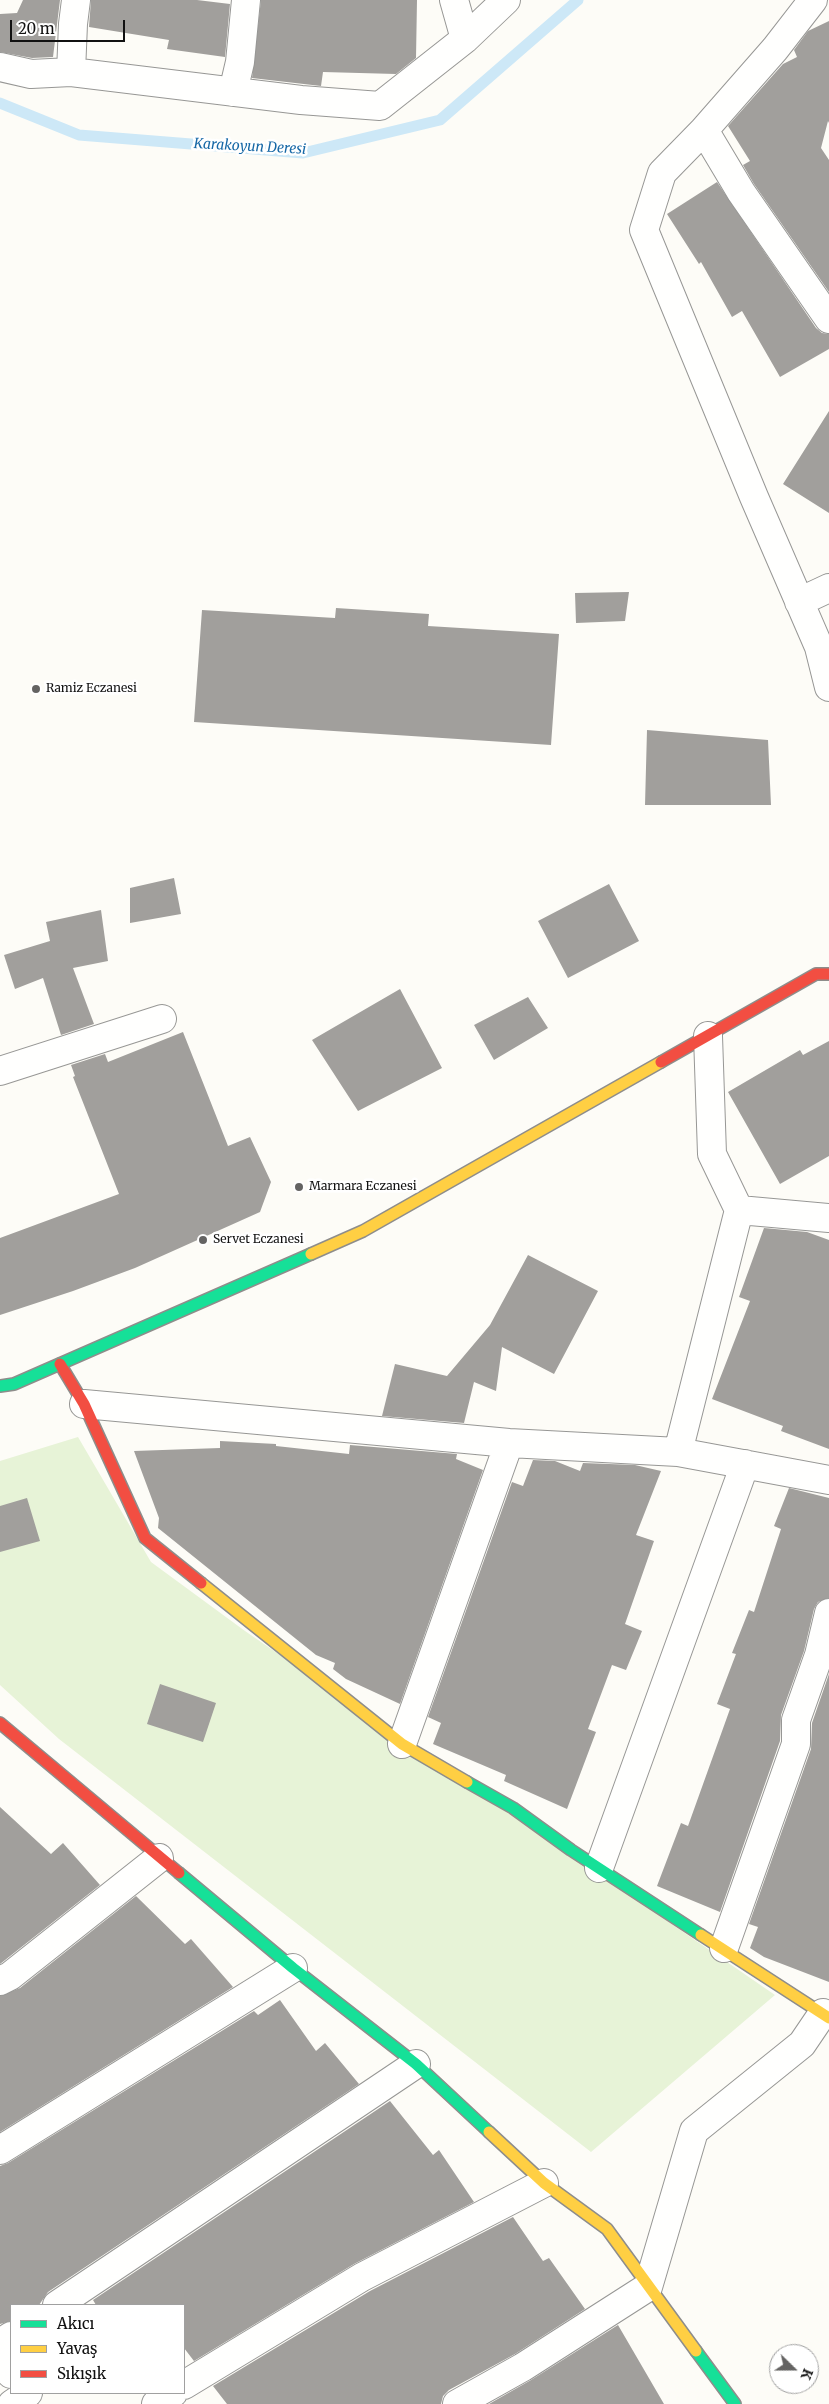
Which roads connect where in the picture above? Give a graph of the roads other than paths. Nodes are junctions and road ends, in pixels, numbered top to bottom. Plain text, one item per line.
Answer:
1 (76, 0) edge
2 (246, 0) edge
3 (454, 0) edge
4 (506, 0) edge
5 (813, 0) edge
6 (465, 40) junction
7 (0, 67) edge
8 (71, 72) junction
9 (233, 92) junction
10 (704, 130) junction
11 (829, 320) edge
12 (829, 588) edge
13 (799, 602) junction
14 (829, 687) edge
15 (829, 974) edge
16 (162, 1019) dead end
17 (708, 1036) junction
18 (0, 1071) edge
19 (739, 1210) junction
20 (829, 1218) edge
21 (60, 1364) junction
22 (0, 1386) edge
23 (84, 1404) junction
24 (509, 1443) junction
25 (678, 1452) junction
26 (744, 1464) junction
27 (829, 1480) edge
28 (829, 1613) edge
29 (0, 1723) edge
30 (402, 1744) junction
31 (159, 1858) junction
32 (599, 1868) junction
33 (724, 1948) junction
34 (293, 1968) junction
35 (3, 1975) edge
36 (826, 2016) edge
37 (416, 2064) junction
38 (0, 2150) edge
39 (544, 2183) junction
40 (648, 2287) junction
41 (58, 2304) edge
42 (0, 2363) edge
43 (10, 2373) edge
44 (185, 2385) edge
45 (27, 2394) edge
46 (30, 2394) edge
47 (171, 2394) edge
48 (12, 2404) edge
49 (44, 2404) edge
50 (156, 2404) edge
51 (458, 2404) edge
52 (736, 2404) edge

1 - 8 street
2 - 9 street
3 - 6 street
4 - 6 street
5 - 10 street
6 - 9 street
7 - 8 street
8 - 9 street
10 - 11 street
10 - 13 street
12 - 13 street
13 - 14 street
15 - 17 street
16 - 18 street
17 - 19 street
17 - 21 street
19 - 20 street
19 - 25 street
21 - 22 street
21 - 23 street
23 - 24 street
23 - 30 street
24 - 25 street
24 - 30 street
25 - 26 street
26 - 27 street
26 - 32 street
28 - 33 street
29 - 31 street
30 - 32 street
31 - 34 street
31 - 35 street
32 - 33 street
33 - 36 street
34 - 37 street
34 - 38 street
36 - 40 street
37 - 39 street
37 - 41 street
39 - 40 street
39 - 44 street
40 - 51 street
40 - 52 street
42 - 43 street
45 - 48 street
46 - 49 street
47 - 50 street

